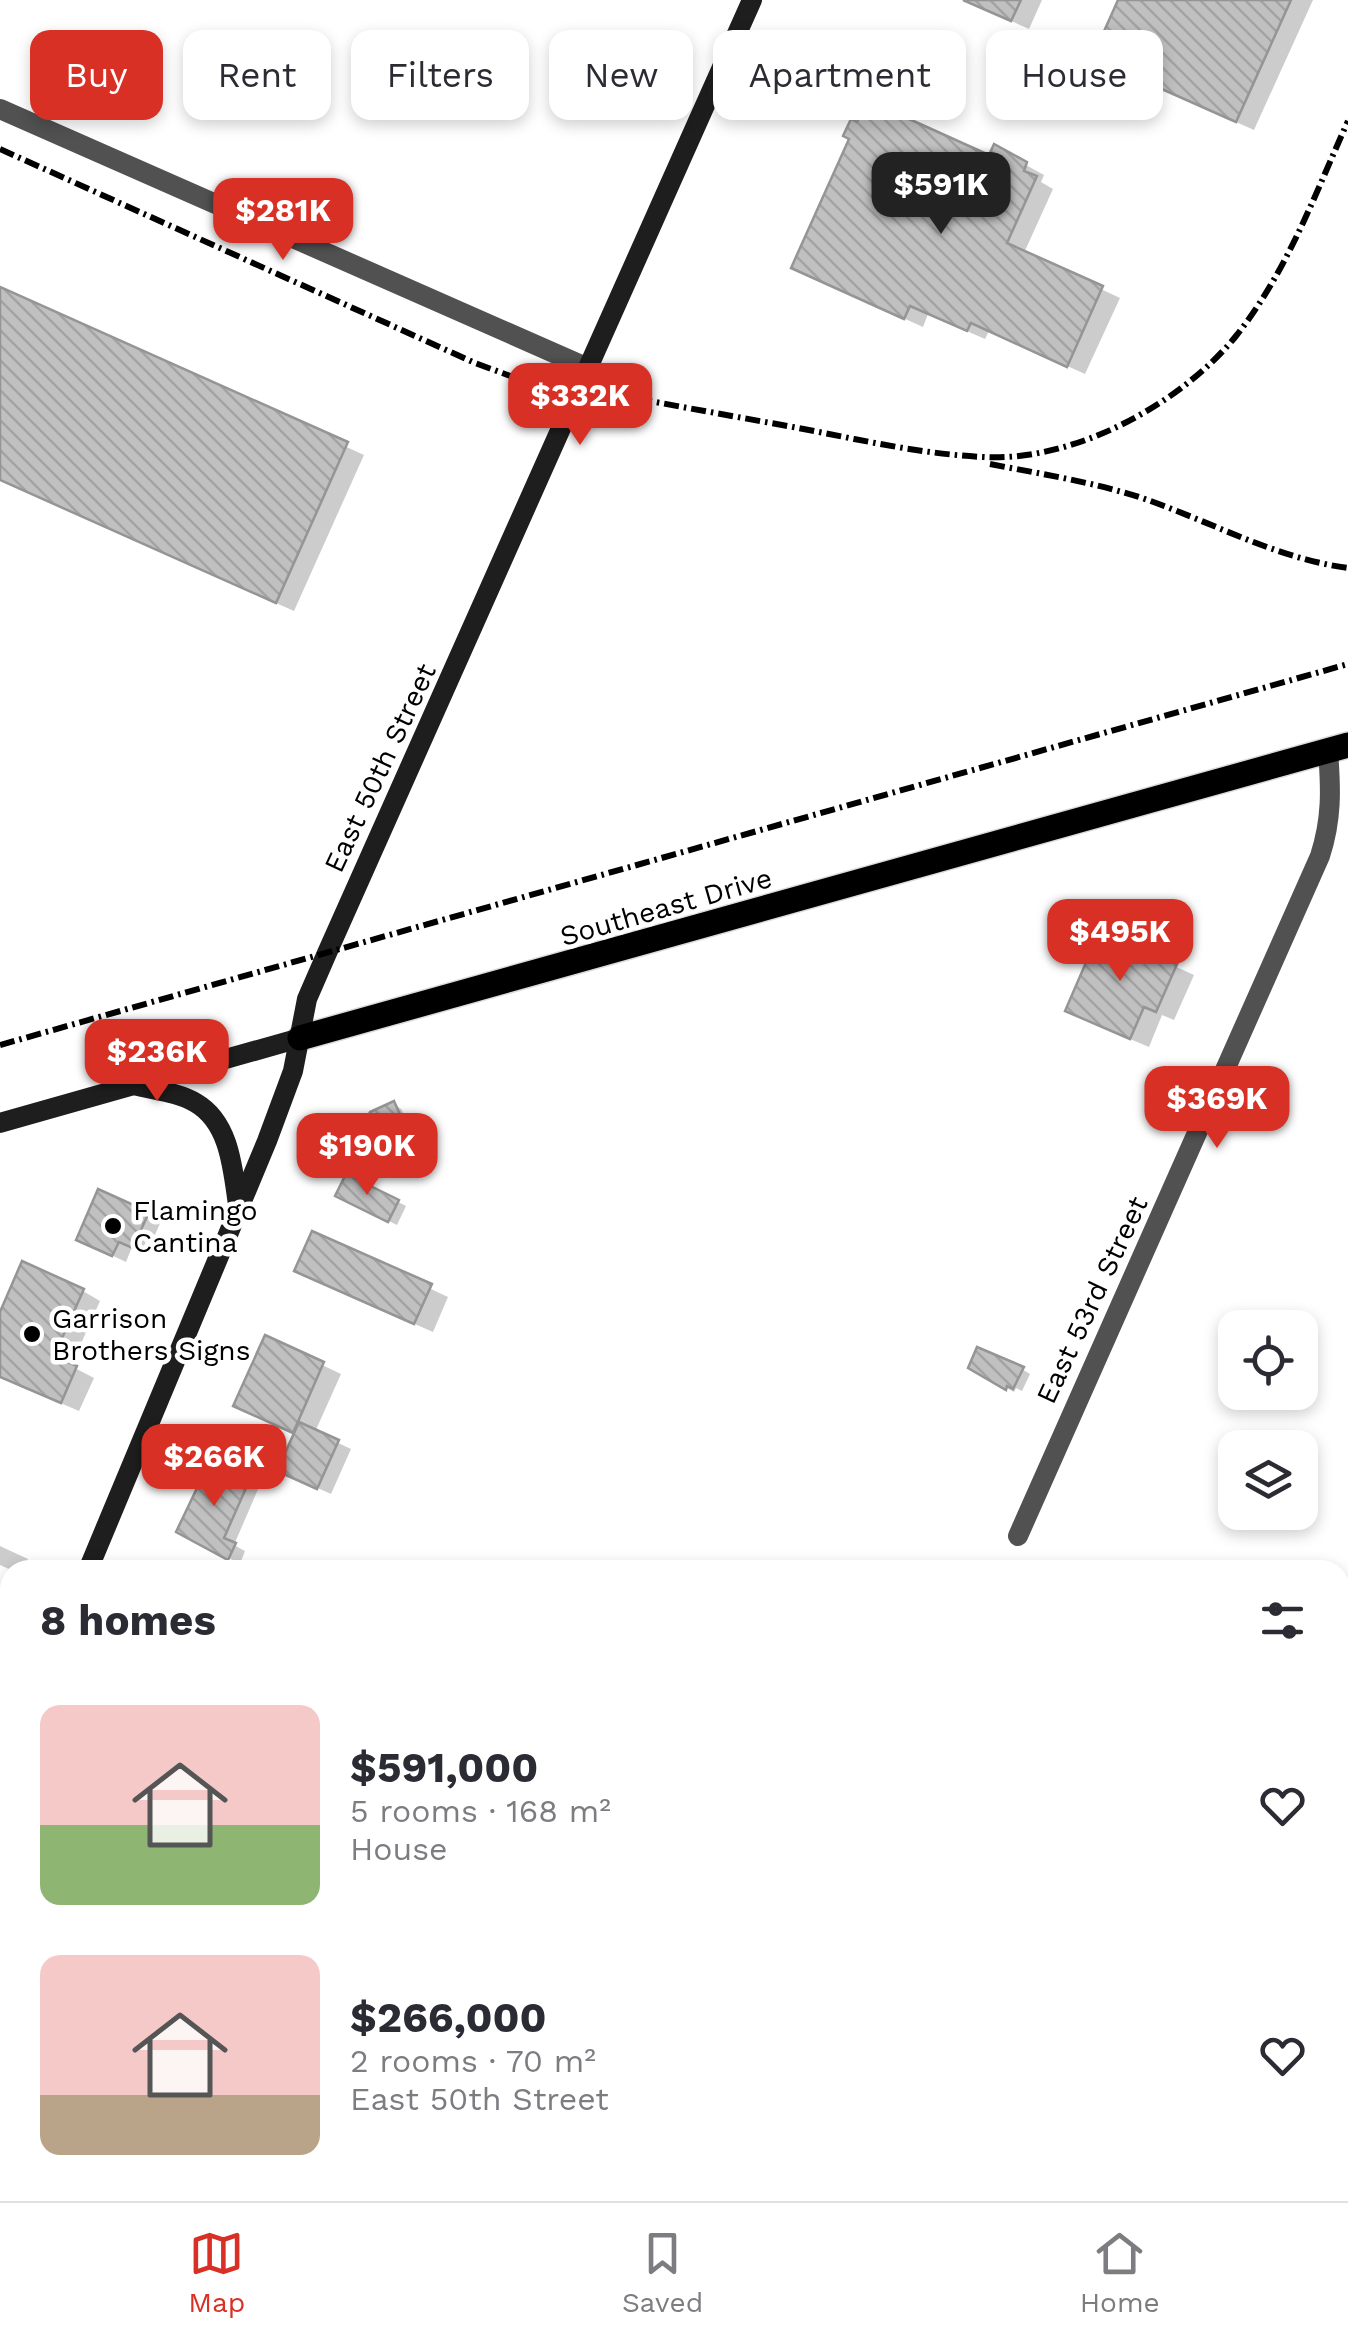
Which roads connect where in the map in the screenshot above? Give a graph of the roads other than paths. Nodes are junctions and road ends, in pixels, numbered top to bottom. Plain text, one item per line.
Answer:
1 (752, 0) edge
2 (0, 109) edge
3 (588, 368) junction
4 (1338, 748) edge
5 (300, 1038) junction
6 (132, 1085) junction
7 (0, 1122) edge
8 (239, 1212) junction
9 (1018, 1536) dead end
10 (92, 1560) edge

1 - 3 main road, East 50th Street
2 - 3 street
3 - 5 main road, East 50th Street
4 - 5 main road, Southeast Drive
4 - 9 street, East 53rd Street
5 - 6 main road, Southeast Drive
5 - 8 main road, East 50th Street
6 - 7 main road, Southeast Drive
6 - 8 main road
8 - 10 main road, East 50th Street

